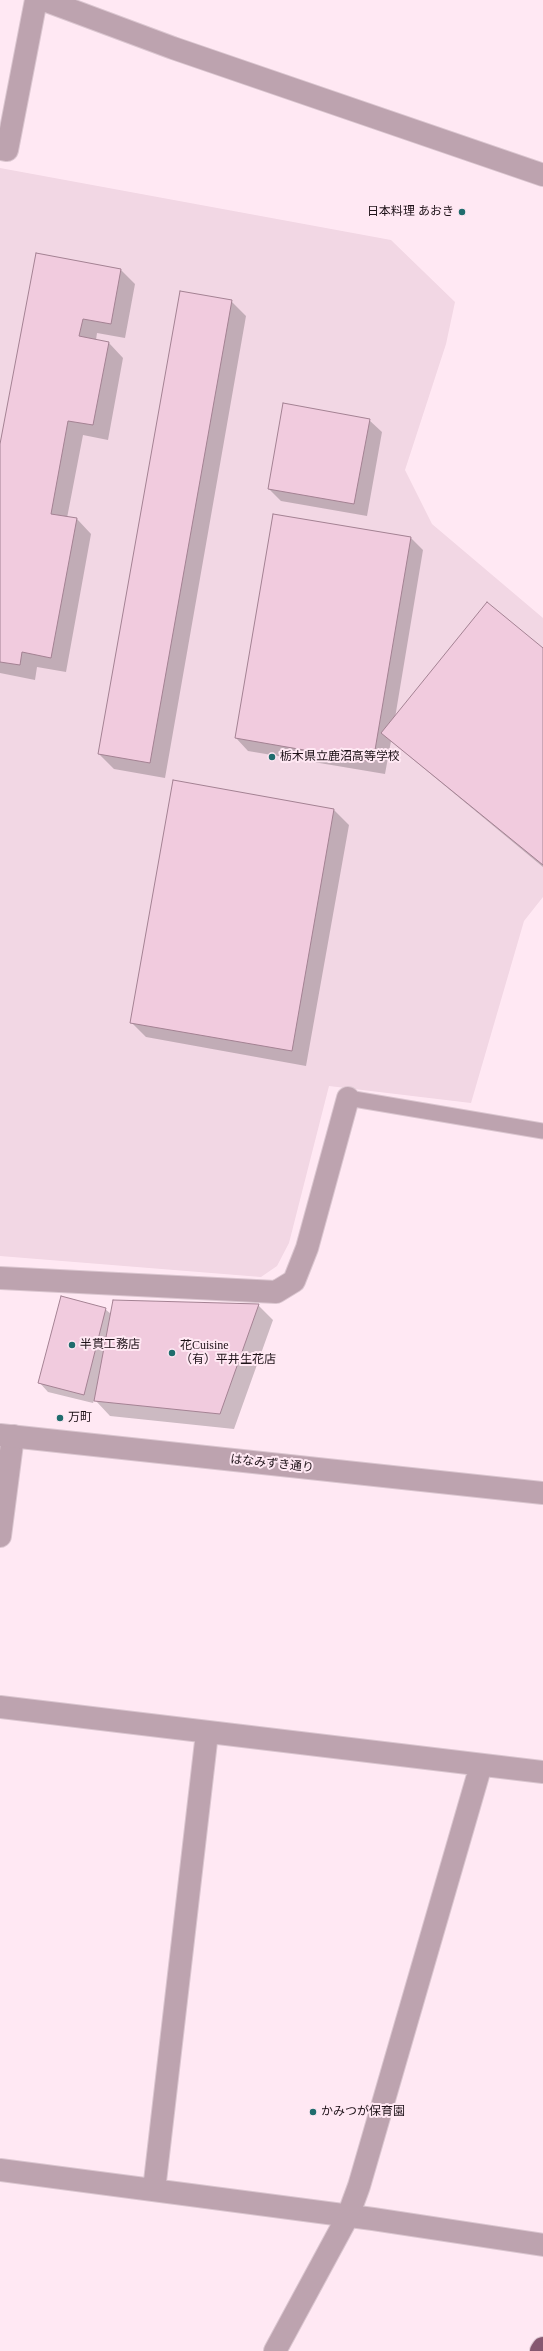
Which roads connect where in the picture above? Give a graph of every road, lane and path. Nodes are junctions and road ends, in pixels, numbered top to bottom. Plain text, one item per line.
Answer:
1 (36, 0) edge
2 (44, 0) edge
3 (0, 148) edge
4 (543, 175) edge
5 (348, 1098) joint
6 (543, 1131) edge
7 (0, 1278) edge
8 (6, 1436) edge
9 (543, 1493) edge
10 (0, 1536) edge
11 (0, 1707) edge
12 (207, 1733) junction
13 (481, 1765) junction
14 (543, 1772) edge
15 (0, 2170) edge
16 (154, 2190) junction
17 (348, 2216) junction
18 (543, 2246) edge
19 (543, 2348) edge
20 (275, 2351) edge
21 (541, 2351) edge

1 - 3 street
2 - 4 street
5 - 6 lane
5 - 7 street
8 - 9 street, はなみずき通り
8 - 10 street
11 - 12 street
12 - 13 street
12 - 16 street
13 - 14 street
13 - 17 street
15 - 16 street
16 - 17 street
17 - 18 street
17 - 20 street
19 - 21 highway

